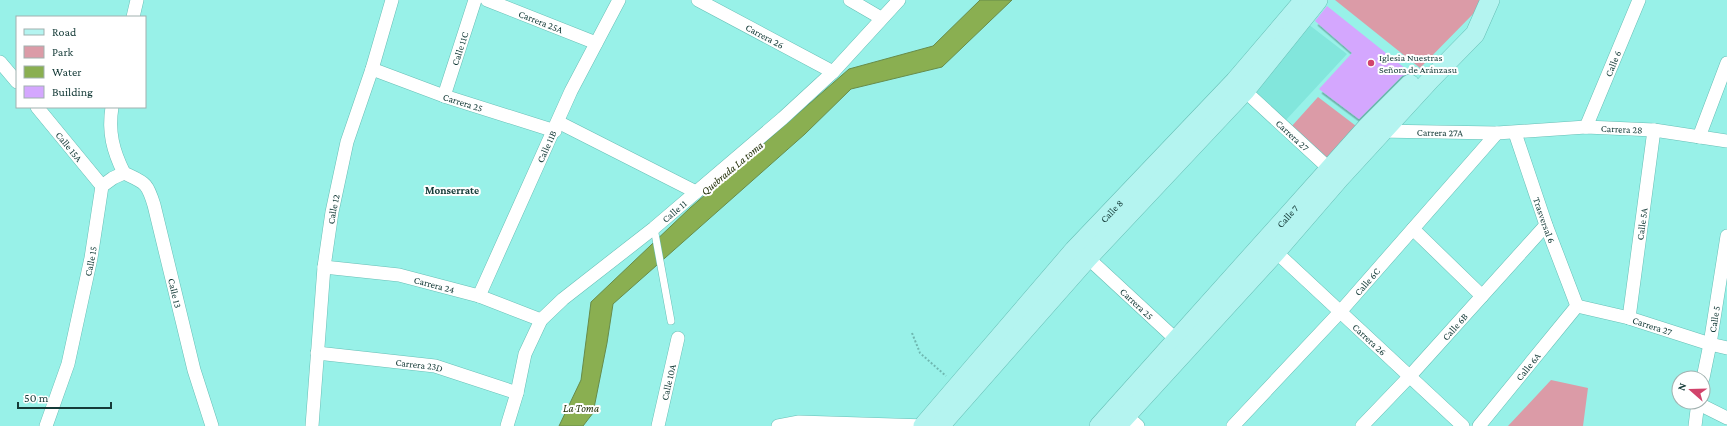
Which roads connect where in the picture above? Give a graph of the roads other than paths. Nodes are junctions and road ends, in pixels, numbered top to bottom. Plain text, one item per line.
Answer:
1 (137, 0) edge
2 (392, 0) edge
3 (474, 0) edge
4 (486, 0) edge
5 (619, 0) edge
6 (698, 0) edge
7 (850, 0) edge
8 (899, 0) edge
9 (1304, 0) edge
10 (1318, 0) edge
11 (1640, 0) edge
12 (1487, 7) edge
13 (133, 16) edge
14 (881, 18) junction
15 (596, 43) junction
16 (0, 62) edge
17 (1727, 63) edge
18 (372, 69) junction
19 (833, 72) junction
20 (16, 81) edge
21 (1246, 91) junction
22 (444, 96) junction
23 (38, 108) edge
24 (112, 108) edge
25 (556, 126) junction
26 (1586, 127) junction
27 (1374, 130) junction
28 (1654, 130) junction
29 (1497, 133) junction
30 (1515, 133) junction
31 (1699, 137) junction
32 (1727, 141) edge
33 (124, 173) junction
34 (1334, 174) junction
35 (102, 186) junction
36 (696, 192) junction
37 (1546, 226) junction
38 (654, 228) junction
39 (1413, 229) junction
40 (1727, 236) edge
41 (1276, 252) junction
42 (1088, 258) junction
43 (324, 267) junction
44 (479, 296) junction
45 (1482, 296) junction
46 (1577, 306) junction
47 (1340, 312) junction
48 (1629, 318) junction
49 (541, 320) junction
50 (672, 320) dead end
51 (678, 338) dead end
52 (1710, 344) junction
53 (1182, 345) junction
54 (1727, 348) edge
55 (318, 353) junction
56 (1705, 370) edge
57 (1410, 377) junction
58 (517, 393) junction
59 (1697, 410) edge
60 (1711, 410) edge
61 (1727, 418) edge
62 (1128, 422) edge
63 (46, 426) edge
64 (212, 426) edge
65 (312, 426) edge
66 (507, 426) edge
67 (658, 426) edge
68 (778, 426) edge
69 (928, 426) edge
70 (1098, 426) edge
71 (1233, 426) edge
72 (1362, 426) edge
73 (1463, 426) edge
74 (1479, 426) edge
75 (1695, 426) edge

1 - 13 street
2 - 18 street, Calle 12
3 - 22 street, Calle 11C
4 - 15 street, Carrera 25A
5 - 15 street, Calle 11B
6 - 19 street, Carrera 26
7 - 14 street
8 - 14 street, Calle 11
9 - 69 main road, Calle 8
10 - 21 main road, Calle 8
11 - 26 street, Calle 6
12 - 27 main road, Calle 7
14 - 19 street, Calle 11
15 - 25 street, Calle 11B
16 - 20 street
17 - 31 street
18 - 22 street, Carrera 25
18 - 43 street, Calle 12
19 - 36 street, Calle 11
21 - 34 street, Carrera 27
21 - 42 main road, Calle 8
22 - 25 street, Carrera 25
23 - 35 street, Calle 15A
24 - 33 street
25 - 36 street, Carrera 25
25 - 44 street, Calle 11B
26 - 28 street, Carrera 28
26 - 30 street, Carrera 28
27 - 29 street, Carrera 27A
27 - 34 main road, Calle 7
28 - 31 street, Carrera 28
28 - 48 street, Calle 5A
29 - 30 street, Carrera 27A
29 - 39 street, Calle 6C
30 - 37 street, Trasversal 6
31 - 32 street, Carrera 28
33 - 35 street
33 - 64 street, Calle 13
34 - 41 main road, Calle 7
34 - 53 main road, Calle 7
35 - 63 street, Calle 15
36 - 38 street, Calle 11
37 - 45 street, Calle 6B
37 - 46 street, Trasversal 6
38 - 49 street, Calle 11
38 - 50 lane
39 - 45 street
39 - 47 street, Calle 6C
40 - 52 street, Calle 5
41 - 47 street, Carrera 26
41 - 53 main road, Calle 7
42 - 53 street, Carrera 25
42 - 69 main road, Calle 8
43 - 44 street, Carrera 24
43 - 55 street, Calle 12
44 - 49 street, Carrera 24
45 - 57 street, Calle 6B
46 - 48 street, Carrera 27
46 - 74 street, Calle 6A
47 - 57 street, Carrera 26
47 - 71 street, Calle 6C
48 - 52 street, Carrera 27
49 - 58 street, Calle 11
51 - 67 street, Calle 10A
52 - 54 street, Carrera 27
52 - 56 street, Calle 5
53 - 62 main road, Calle 7
53 - 70 main road, Calle 7
55 - 58 street, Carrera 23D
55 - 65 street, Calle 12
57 - 72 street, Calle 6B
57 - 73 street, Carrera 26
58 - 66 street, Calle 11
59 - 75 street
60 - 61 street
68 - 69 street

